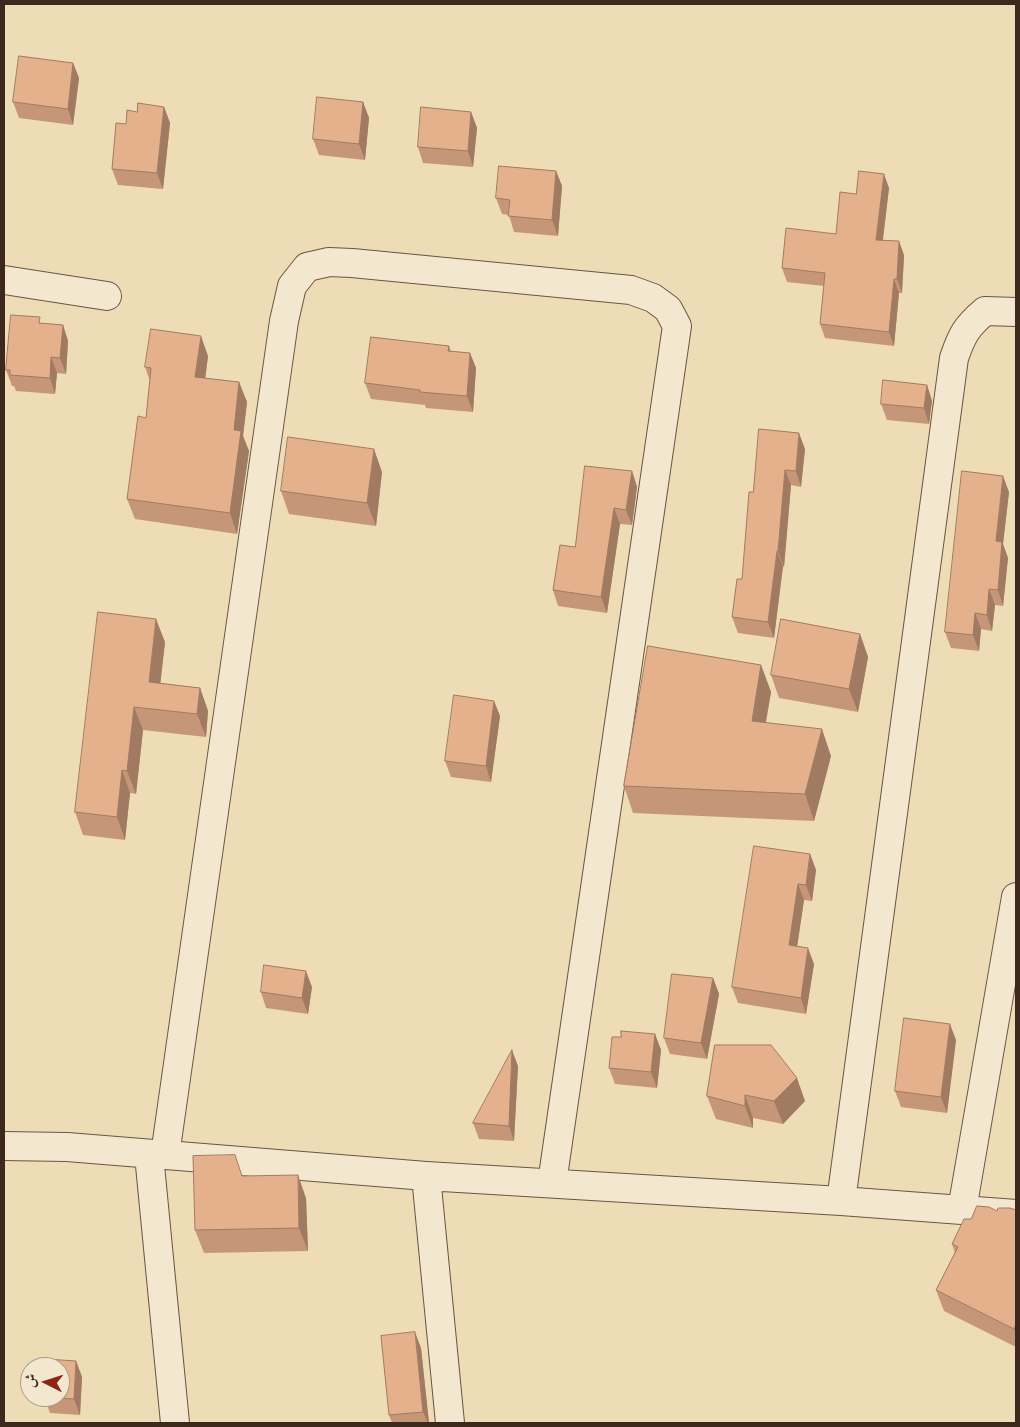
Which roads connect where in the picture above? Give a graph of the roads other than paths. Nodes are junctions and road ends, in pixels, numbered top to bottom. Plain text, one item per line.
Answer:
1 (4, 280) edge
2 (107, 296) dead end
3 (1016, 312) edge
4 (1016, 897) edge
5 (4, 1146) edge
6 (157, 1155) junction
7 (426, 1176) junction
8 (552, 1183) junction
9 (841, 1201) junction
10 (962, 1210) junction
11 (1016, 1214) edge
12 (175, 1423) edge
13 (450, 1423) edge

1 - 2 street
3 - 9 street
4 - 10 street
5 - 6 street
6 - 7 street
6 - 8 street
6 - 12 street
7 - 8 street
7 - 13 street
8 - 9 street
9 - 10 street
10 - 11 street

